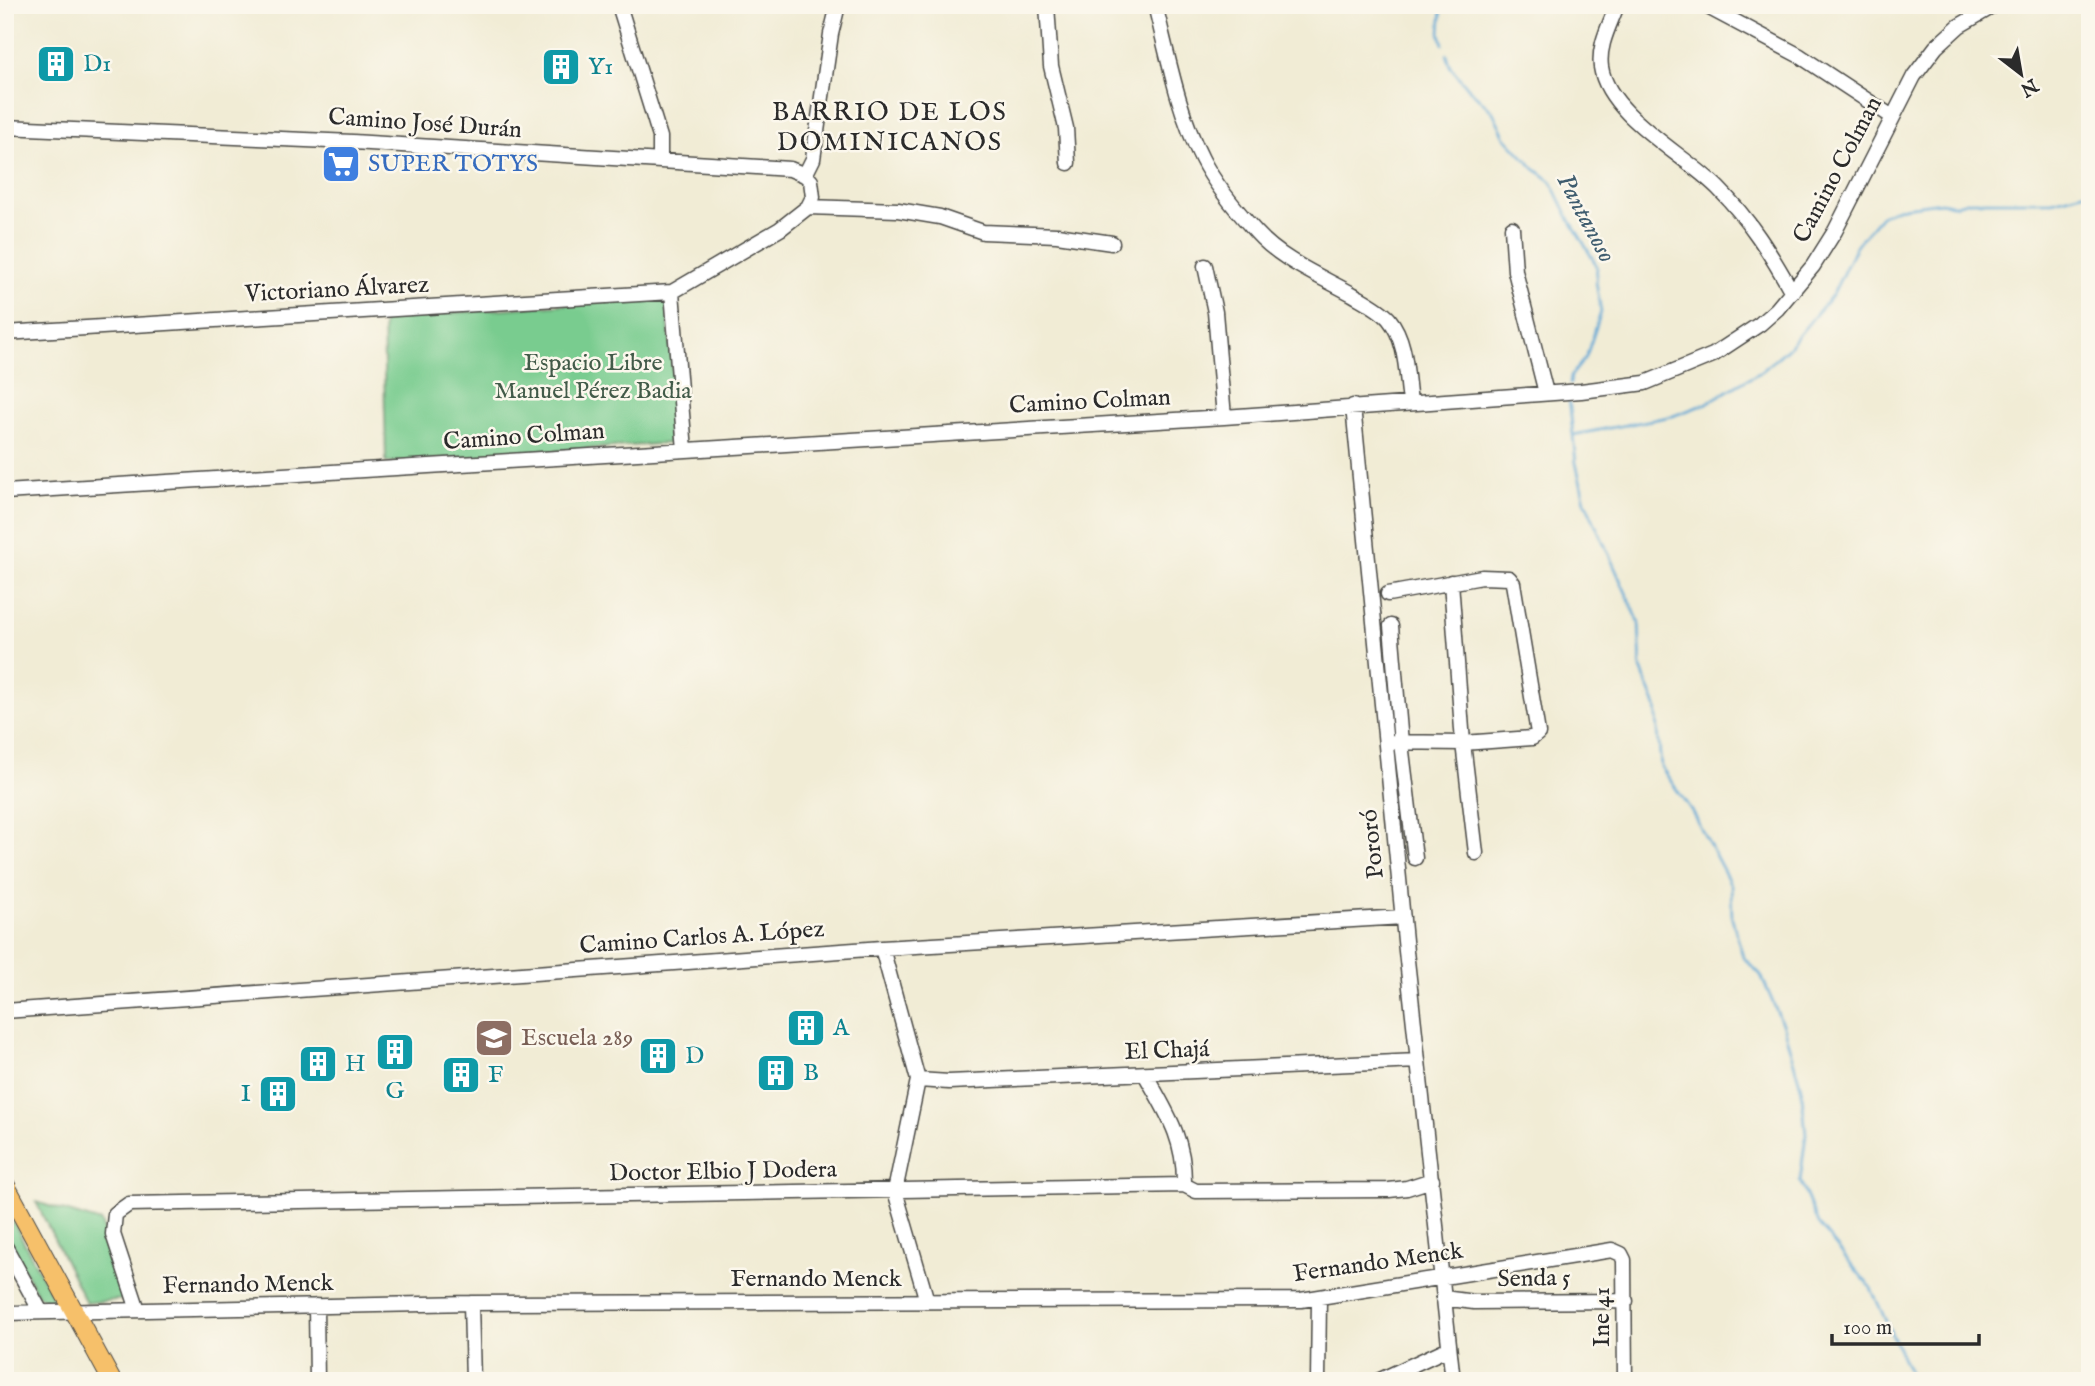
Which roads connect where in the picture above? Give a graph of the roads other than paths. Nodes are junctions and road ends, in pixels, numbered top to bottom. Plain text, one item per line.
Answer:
1 (619, 5) edge
2 (838, 5) edge
3 (1047, 5) edge
4 (1155, 5) edge
5 (1617, 5) edge
6 (1704, 5) edge
7 (1994, 5) edge
8 (1891, 116) junction
9 (5, 127) edge
10 (660, 160) junction
11 (1068, 163) dead end
12 (804, 175) junction
13 (808, 207) junction
14 (1512, 228) dead end
15 (1112, 243) dead end
16 (1205, 265) dead end
17 (672, 292) junction
18 (1792, 292) junction
19 (5, 333) edge
20 (1546, 393) junction
21 (1410, 401) junction
22 (1353, 406) junction
23 (1224, 417) junction
24 (685, 450) junction
25 (5, 492) edge
26 (1451, 582) junction
27 (1388, 594) dead end
28 (1391, 626) dead end
29 (1393, 743) junction
30 (1463, 743) junction
31 (1476, 853) dead end
32 (1415, 858) dead end
33 (1403, 917) junction
34 (882, 947) junction
35 (5, 1011) edge
36 (1418, 1061) junction
37 (1145, 1074) junction
38 (918, 1080) junction
39 (1432, 1180) junction
40 (5, 1184) edge
41 (1184, 1185) junction
42 (895, 1191) junction
43 (5, 1246) edge
44 (1621, 1254) joint
45 (1443, 1278) junction
46 (1443, 1298) junction
47 (1319, 1299) junction
48 (927, 1301) junction
49 (1626, 1301) junction
50 (471, 1303) junction
51 (316, 1306) junction
52 (138, 1310) junction
53 (75, 1311) junction
54 (41, 1312) junction
55 (5, 1313) edge
56 (1449, 1348) junction
57 (112, 1381) edge
58 (317, 1381) edge
59 (473, 1381) edge
60 (1318, 1381) edge
61 (1378, 1381) edge
62 (1453, 1381) edge
63 (1625, 1381) edge

1 - 10 street
2 - 12 street
3 - 11 street
4 - 21 street
5 - 18 street
6 - 8 street
7 - 8 street, Camino Colman
8 - 18 street, Camino Colman
9 - 10 street, Camino José Durán
10 - 12 street, Camino José Durán
12 - 13 street
13 - 15 street
13 - 17 street
14 - 20 street
16 - 23 street
17 - 19 street, Victoriano Álvarez
17 - 24 street
18 - 20 street, Camino Colman
20 - 21 street, Camino Colman
21 - 22 street, Camino Colman
22 - 23 street, Camino Colman
22 - 29 street, Pororó
23 - 24 street, Camino Colman
24 - 25 street, Camino Colman
26 - 27 street
26 - 30 street
26 - 30 street
28 - 29 street
29 - 30 street
29 - 32 street
29 - 33 street, Pororó
30 - 31 street
33 - 34 street, Camino Carlos A. López
33 - 36 street, Pororó
34 - 35 street, Camino Carlos A. López
34 - 38 street
36 - 37 street, El Chajá
36 - 39 street, Pororó
37 - 38 street, El Chajá
37 - 41 street
38 - 42 street
39 - 41 street, Doctor Elbio J Dodera
39 - 45 street, Pororó
40 - 53 main road
41 - 42 street, Doctor Elbio J Dodera
42 - 48 street
42 - 52 street, Doctor Elbio J Dodera
43 - 54 street
44 - 45 street, Fernando Menck
44 - 49 street, Ine 41
45 - 46 street, Pororó
45 - 47 street, Fernando Menck
46 - 49 street, Senda 5
46 - 56 street, Pororó
47 - 48 street, Fernando Menck
47 - 60 street
48 - 50 street, Fernando Menck
49 - 63 street, Ine 41
50 - 51 street, Fernando Menck
50 - 59 street
51 - 52 street, Fernando Menck
51 - 58 street
52 - 53 street, Fernando Menck
53 - 54 street, Fernando Menck
53 - 57 main road
54 - 55 street, Fernando Menck
56 - 61 street
56 - 62 street, Pororó

